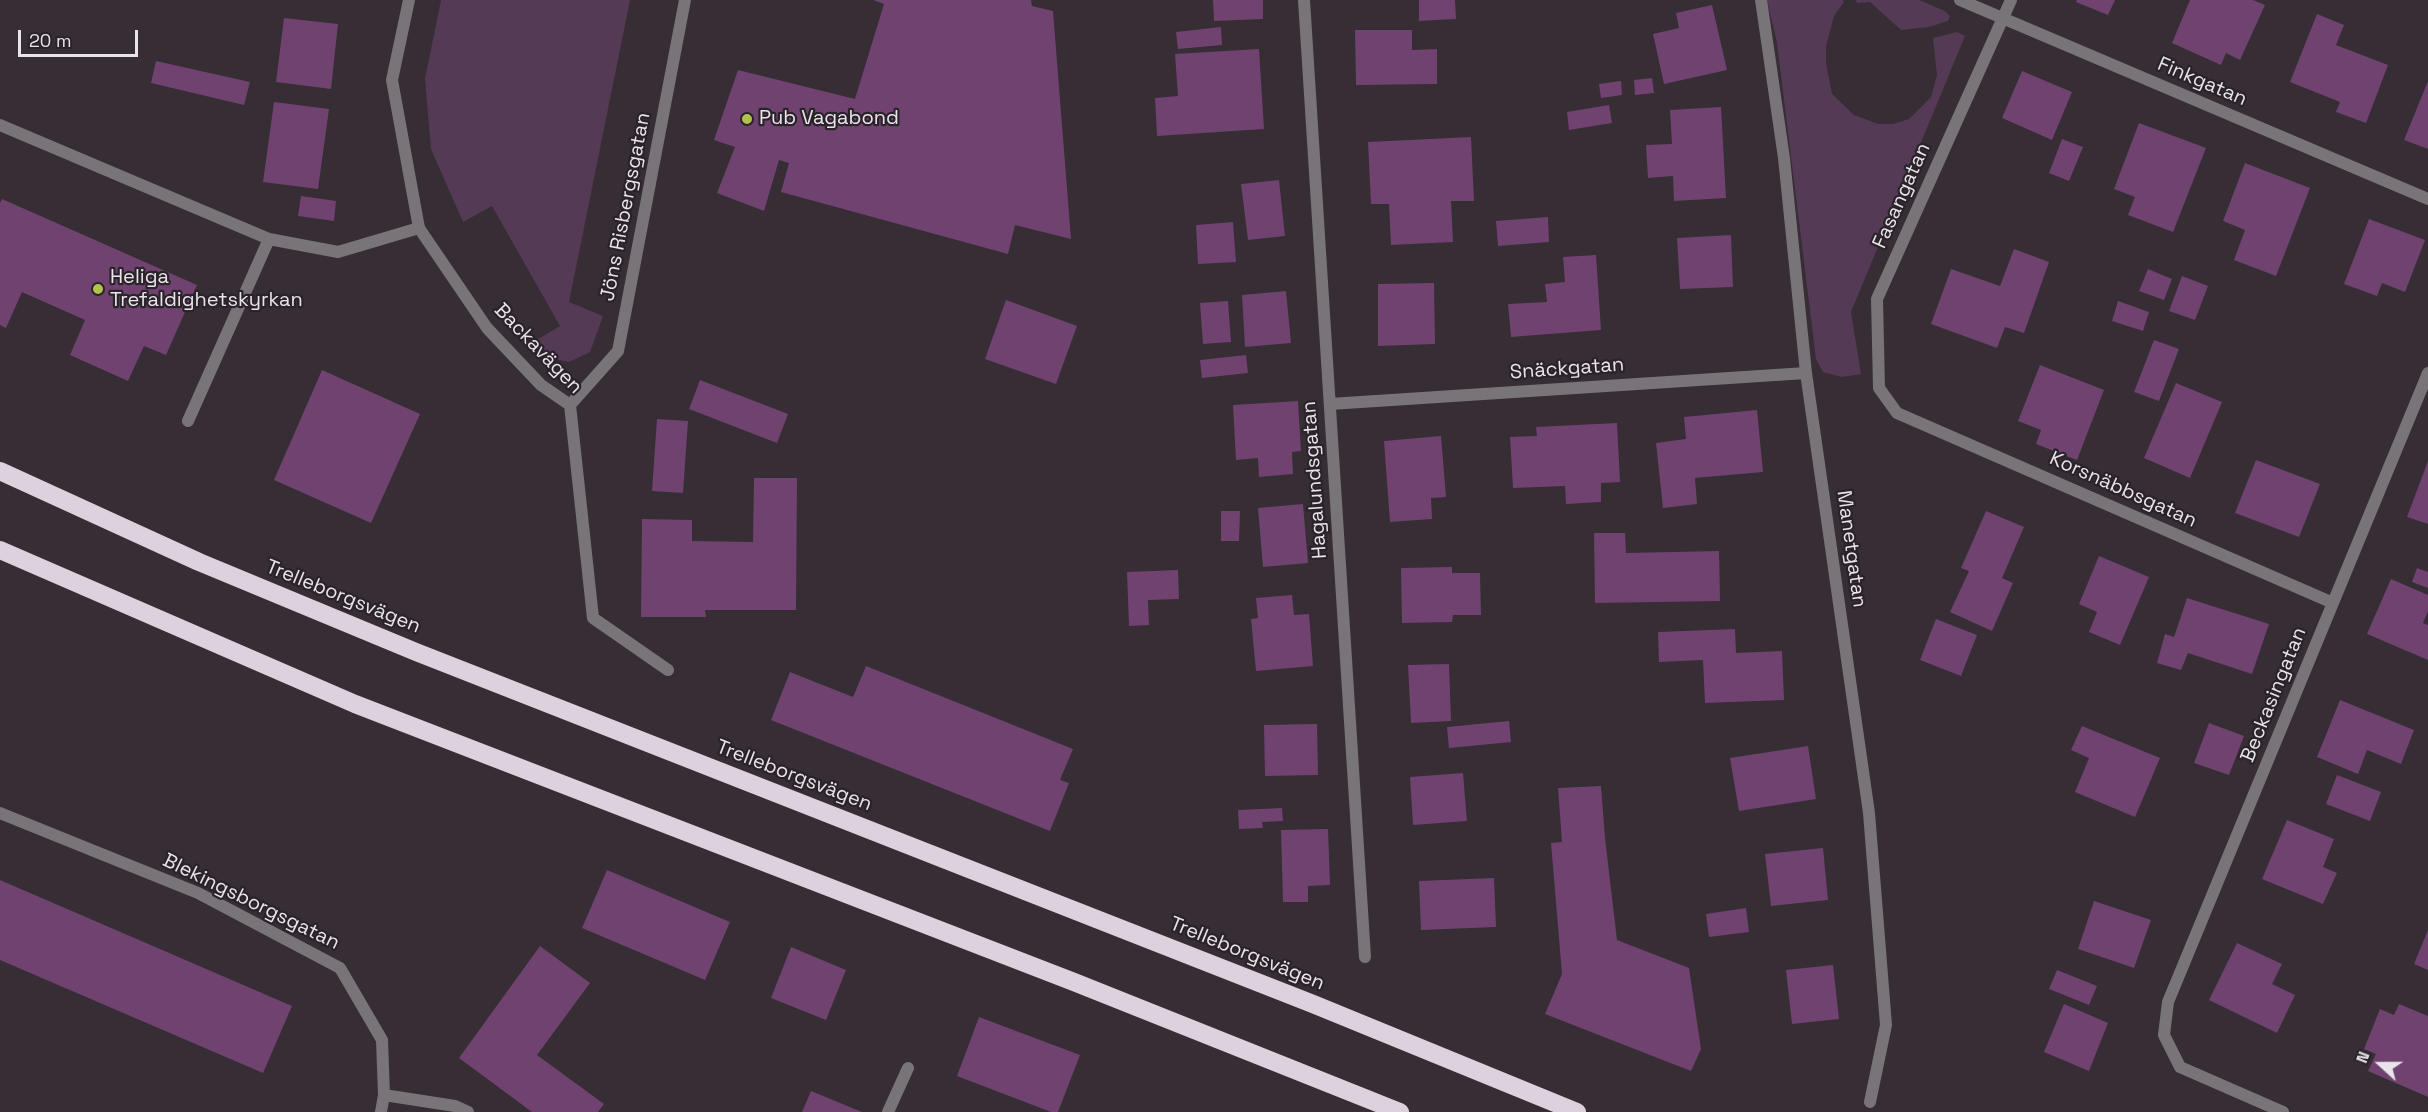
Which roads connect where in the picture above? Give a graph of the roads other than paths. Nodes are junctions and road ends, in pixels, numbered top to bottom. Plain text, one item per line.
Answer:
1 (409, 0) edge
2 (685, 0) edge
3 (1304, 0) edge
4 (1761, 0) edge
5 (1960, 0) edge
6 (2011, 0) edge
7 (2003, 19) junction
8 (0, 125) edge
9 (2428, 199) edge
10 (419, 228) junction
11 (269, 239) junction
12 (1806, 373) junction
13 (2428, 373) edge
14 (1330, 404) junction
15 (570, 405) junction
16 (1897, 413) joint
17 (188, 421) dead end
18 (0, 471) edge
19 (0, 550) edge
20 (2333, 603) junction
21 (668, 670) dead end
22 (0, 813) edge
23 (1365, 957) dead end
24 (908, 1068) dead end
25 (384, 1095) junction
26 (1870, 1102) dead end
27 (381, 1112) edge
28 (468, 1112) edge
29 (888, 1112) edge
30 (1400, 1112) edge
31 (1577, 1112) edge
32 (2283, 1112) edge

1 - 10 street, Backavägen
2 - 15 street, Jöns Risbergsgatan
3 - 14 street, Hagalundsgatan
4 - 12 street, Manetgatan
5 - 7 street, Finkgatan
6 - 7 street, Fasangatan
7 - 9 street, Finkgatan
7 - 16 street, Fasangatan
8 - 11 street
10 - 11 street
10 - 15 street, Backavägen
11 - 17 street
12 - 14 street, Snäckgatan
12 - 26 street, Manetgatan
13 - 20 street, Beckasingatan
14 - 23 street, Hagalundsgatan
15 - 21 street, Backavägen
16 - 20 street, Korsnäbbsgatan
18 - 31 highway, Trelleborgsvägen
19 - 30 highway
20 - 32 street, Beckasingatan
22 - 25 street, Blekingsborgsgatan
24 - 29 street
25 - 27 street, Blekingsborgsgatan
25 - 28 street

